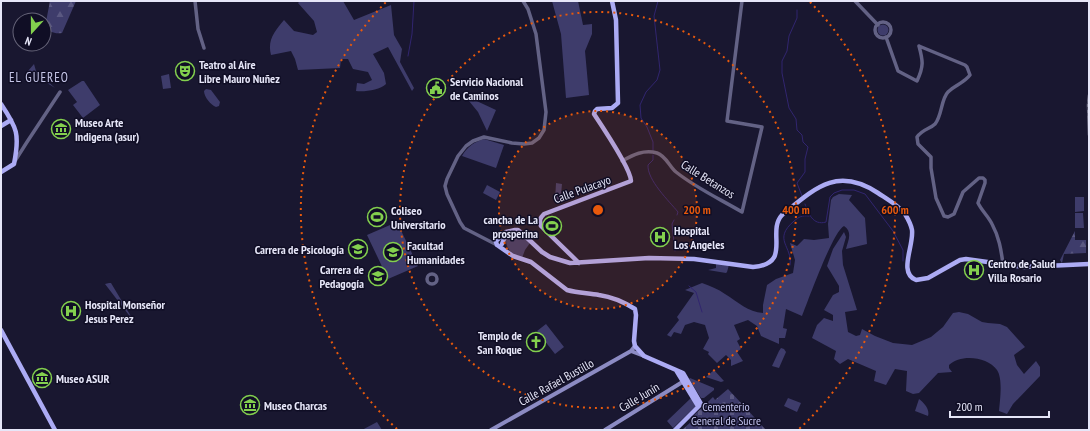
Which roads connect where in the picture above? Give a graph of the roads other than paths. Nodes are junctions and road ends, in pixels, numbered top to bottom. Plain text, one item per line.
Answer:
1 (195, 1) edge
2 (524, 1) edge
3 (612, 1) edge
4 (742, 1) edge
5 (855, 1) edge
6 (878, 25) junction
7 (886, 37) junction
8 (204, 48) dead end
9 (60, 92) dead end
10 (1, 104) edge
11 (11, 120) junction
12 (1, 126) edge
13 (622, 162) junction
14 (14, 164) junction
15 (1, 172) edge
16 (499, 242) junction
17 (579, 263) junction
18 (1003, 264) junction
19 (1089, 264) edge
20 (1, 330) edge
21 (635, 346) junction
22 (631, 351) junction
23 (644, 356) junction
24 (676, 370) junction
25 (684, 381) junction
26 (700, 405) junction
27 (54, 430) edge
28 (490, 430) edge
29 (605, 430) edge
30 (675, 430) edge

1 - 8 street
2 - 16 street
3 - 13 main road
4 - 13 street, Calle Betanzos
5 - 6 street
6 - 7 street
6 - 7 street
7 - 18 street
9 - 14 street
10 - 11 main road
11 - 12 main road
11 - 14 main road
13 - 17 main road, Calle Pulacayo
14 - 15 main road
16 - 17 main road
16 - 21 main road
17 - 18 main road
18 - 19 main road
20 - 27 main road
21 - 22 main road
21 - 23 main road
22 - 23 main road
22 - 28 main road, Calle Rafael Bustillo
23 - 24 main road
24 - 25 main road
24 - 26 main road
25 - 26 main road
25 - 29 main road, Calle Junín
26 - 30 main road

